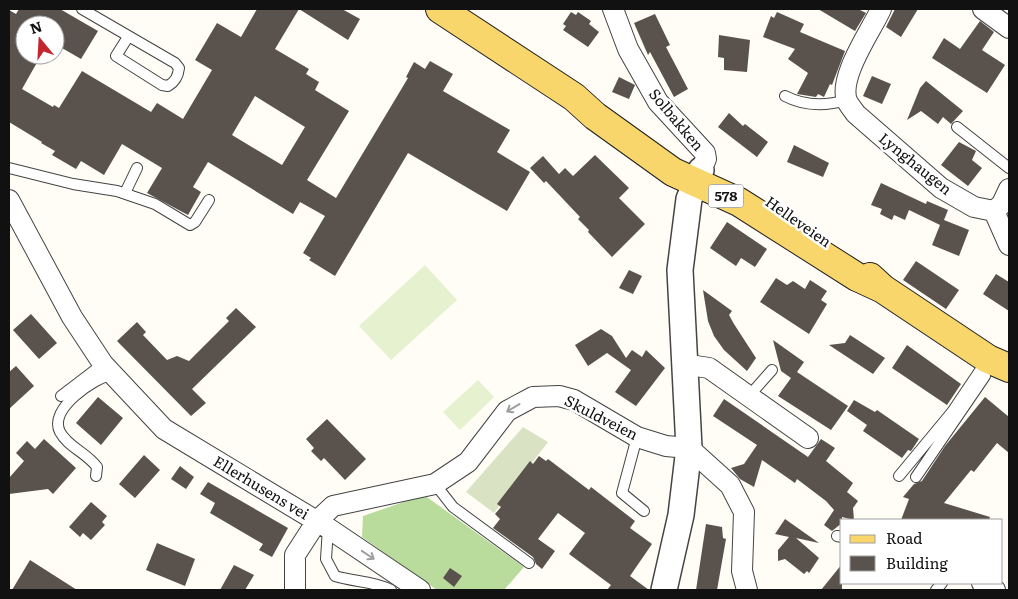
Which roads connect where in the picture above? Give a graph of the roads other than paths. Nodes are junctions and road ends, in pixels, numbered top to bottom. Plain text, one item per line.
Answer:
1 (82, 9) edge
2 (440, 9) edge
3 (881, 9) edge
4 (983, 9) edge
5 (611, 11) edge
6 (1009, 28) edge
7 (128, 37) junction
8 (785, 96) dead end
9 (847, 100) junction
10 (957, 127) dead end
11 (9, 168) edge
12 (137, 168) dead end
13 (1009, 168) edge
14 (698, 176) junction
15 (1009, 189) edge
16 (125, 193) junction
17 (9, 200) edge
18 (209, 200) dead end
19 (994, 212) junction
20 (1009, 245) edge
21 (683, 364) junction
22 (999, 365) edge
23 (108, 369) junction
24 (772, 370) dead end
25 (61, 396) dead end
26 (749, 396) junction
27 (637, 437) junction
28 (808, 438) dead end
29 (688, 448) junction
30 (96, 476) dead end
31 (899, 476) dead end
32 (916, 477) dead end
33 (435, 484) junction
34 (644, 511) dead end
35 (323, 524) junction
36 (529, 563) dead end
37 (984, 584) edge
38 (295, 590) edge
39 (391, 590) edge
40 (420, 590) edge
41 (664, 590) edge
42 (747, 590) edge
43 (995, 590) edge

1 - 7 lane
2 - 14 main road, Helleveien / 578
3 - 9 street
4 - 6 street
5 - 14 street, Solbakken
7 - 7 lane
8 - 9 lane
9 - 19 street, Lynghaugen
10 - 13 lane
11 - 16 lane
12 - 16 lane
14 - 21 street
14 - 22 main road, Helleveien / 578
15 - 19 street
16 - 18 lane
17 - 23 street, Ellerhusens vei
19 - 20 street
21 - 26 street
21 - 29 street
22 - 31 lane
22 - 32 lane
23 - 25 lane
23 - 30 lane
23 - 35 street, Ellerhusens vei
24 - 26 lane
26 - 28 street
27 - 29 street, Skuldveien
27 -> 33 street, Skuldveien
27 - 34 lane
29 - 41 street
29 - 42 street
33 - 35 street, Skuldveien
33 - 36 lane
35 - 38 street, Skuldveien
35 - 39 lane
35 -> 40 street, Ellerhusens vei
37 - 43 street

